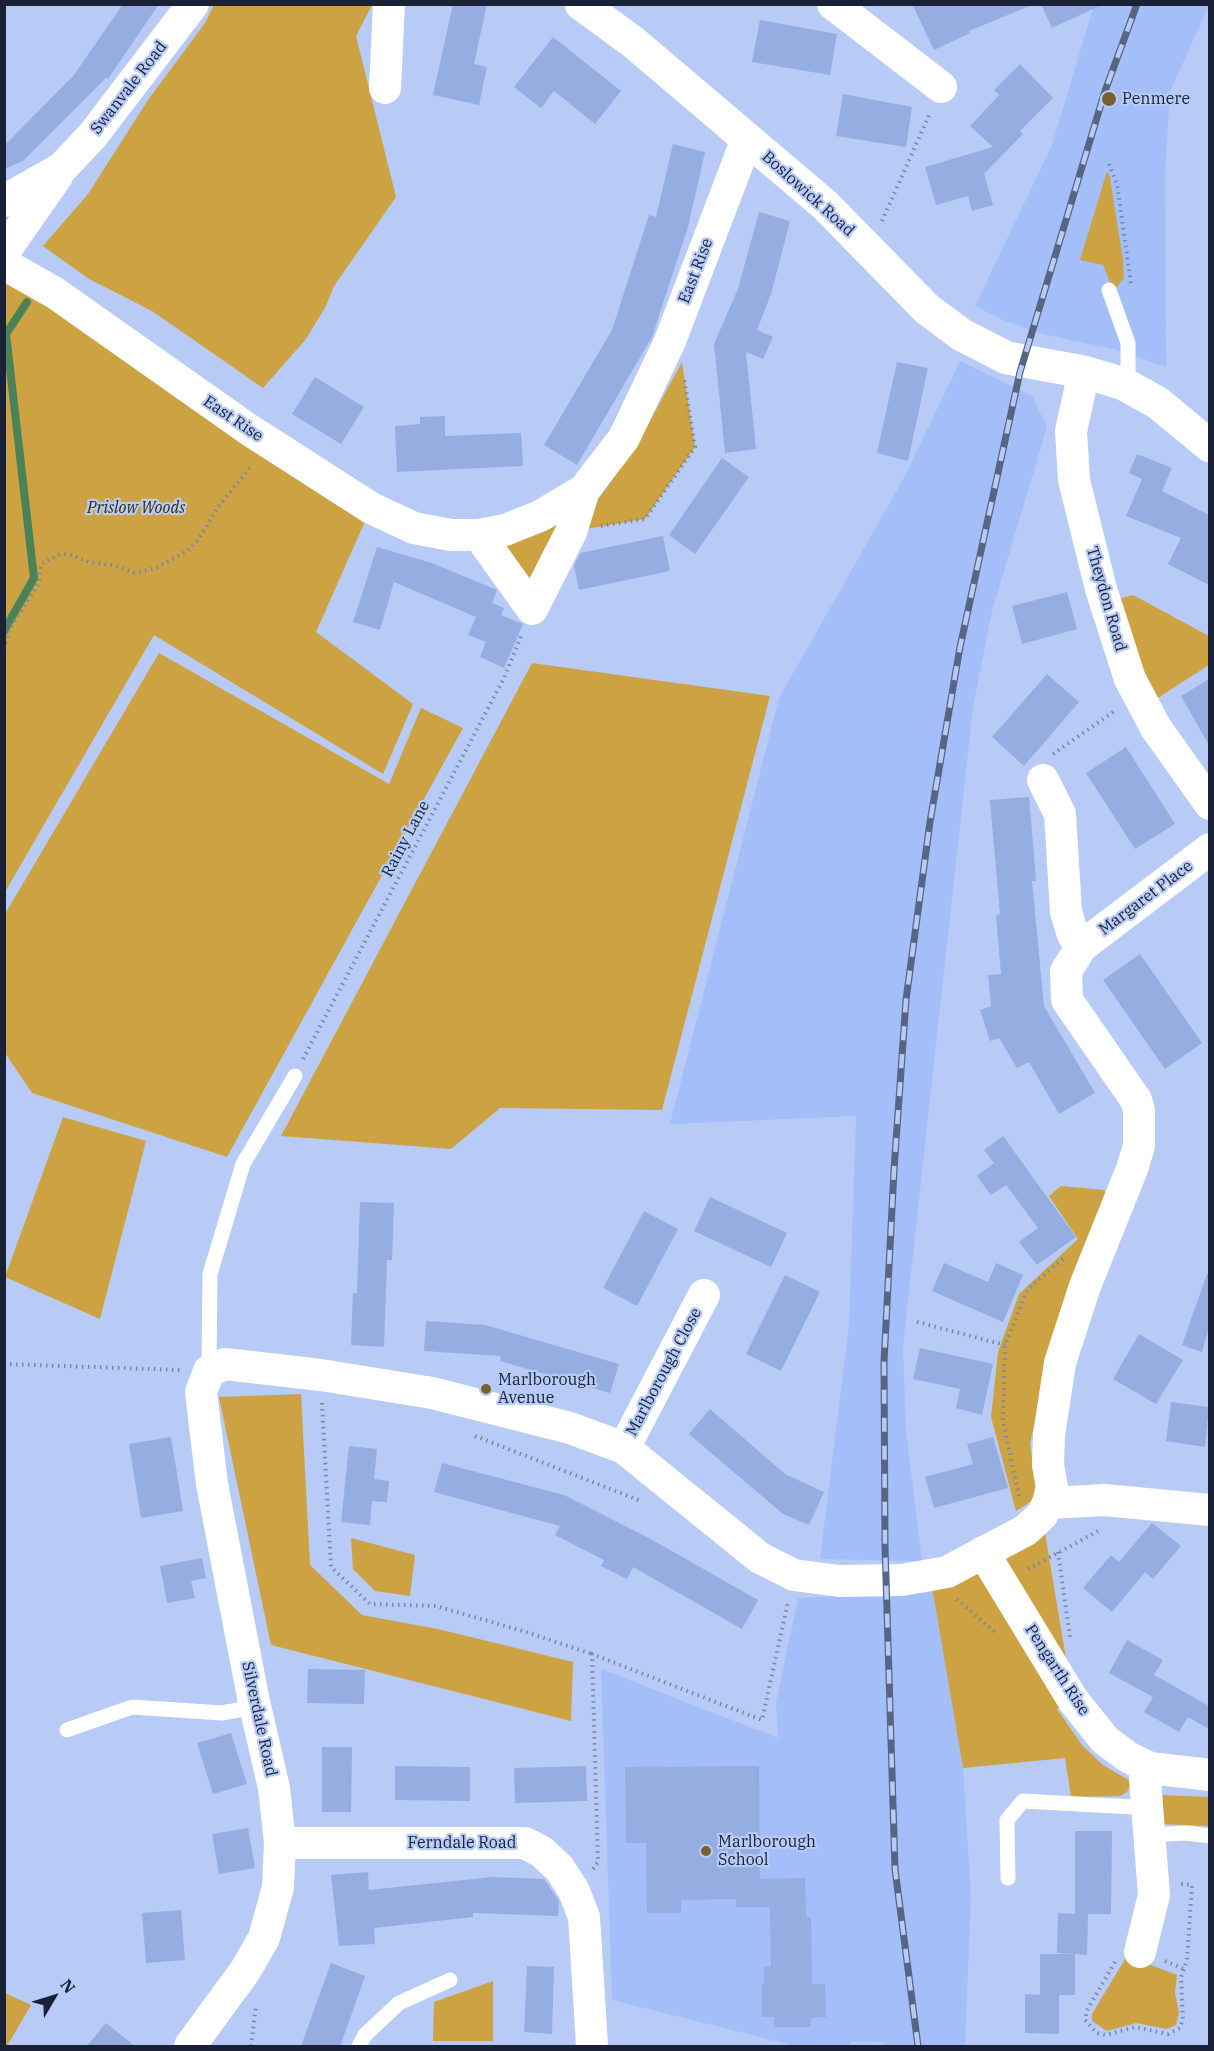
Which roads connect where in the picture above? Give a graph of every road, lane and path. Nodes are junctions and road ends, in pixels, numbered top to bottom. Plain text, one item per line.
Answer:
1 (193, 4) edge
2 (389, 4) edge
3 (581, 4) edge
4 (849, 9) edge
5 (385, 87) dead end
6 (941, 87) joint
7 (747, 140) junction
8 (1109, 164) dead end
9 (62, 168) junction
10 (4, 201) edge
11 (880, 226) dead end
12 (4, 252) edge
13 (4, 264) edge
14 (1131, 286) dead end
15 (1109, 290) dead end
16 (670, 341) junction
17 (1084, 372) junction
18 (1124, 384) junction
19 (269, 443) junction
20 (1209, 446) edge
21 (584, 490) junction
22 (571, 532) junction
23 (478, 536) junction
24 (532, 609) junction
25 (4, 649) edge
26 (1138, 694) junction
27 (1043, 780) joint
28 (1209, 804) edge
29 (1209, 849) edge
30 (1082, 946) junction
31 (295, 1076) joint
32 (1073, 1252) dead end
33 (704, 1295) dead end
34 (917, 1322) dead end
35 (1005, 1345) junction
36 (4, 1364) edge
37 (209, 1371) junction
38 (321, 1375) junction
39 (468, 1433) dead end
40 (624, 1448) junction
41 (644, 1502) dead end
42 (1128, 1502) junction
43 (1048, 1503) junction
44 (1209, 1510) edge
45 (1026, 1530) junction
46 (983, 1552) junction
47 (1058, 1552) junction
48 (794, 1575) junction
49 (1003, 1584) junction
50 (955, 1597) dead end
51 (1070, 1642) dead end
52 (592, 1654) junction
53 (255, 1707) junction
54 (67, 1730) dead end
55 (1150, 1768) junction
56 (1209, 1775) edge
57 (1146, 1803) junction
58 (1149, 1835) junction
59 (1209, 1836) edge
60 (280, 1843) junction
61 (1008, 1878) dead end
62 (574, 1891) junction
63 (1140, 1952) dead end
64 (450, 1980) dead end
65 (190, 2046) edge
66 (359, 2046) edge
67 (592, 2046) edge

1 - 9 street, Swanvale Road
2 - 5 street
3 - 7 street, Boslowick Road
4 - 6 street
6 - 11 path
7 - 16 street, East Rise
7 - 17 street, Boslowick Road
8 - 14 path
9 - 10 street, Swanvale Road
9 - 12 street, Swanvale Road
13 - 19 street, East Rise
15 - 18 lane
16 - 21 street, East Rise
16 - 22 path
17 - 18 street, Boslowick Road
17 - 26 street, Theydon Road
18 - 20 street, Boslowick Road
19 - 23 street, East Rise
19 - 25 path
21 - 22 street, East Rise
21 - 23 street, East Rise
22 - 24 street, East Rise
23 - 24 street
24 - 31 path, Rainy Lane
26 - 27 path
26 - 28 street, Theydon Road
27 - 30 street, Margaret Place
29 - 30 street, Margaret Place
30 - 43 street, Margaret Place
31 - 37 lane
32 - 35 path
33 - 40 street, Marlborough Close
34 - 35 path
35 - 45 path
36 - 37 path
37 - 38 street
37 - 53 street, Silverdale Road
38 - 40 street
38 - 52 path
39 - 41 path
40 - 48 street
42 - 43 street
42 - 44 street
42 - 47 path
43 - 45 street
45 - 46 street
46 - 48 street
46 - 49 street, Pengarth Rise
47 - 49 path
47 - 51 path
48 - 52 path
49 - 50 path
49 - 55 street, Pengarth Rise
52 - 62 path
53 - 54 lane
53 - 60 street, Silverdale Road
55 - 56 street, Pengarth Rise
55 - 57 street
57 - 58 street
57 - 61 lane
58 - 59 lane
58 - 63 street
60 - 62 street, Ferndale Road
60 - 65 street, Silverdale Road
62 - 67 street, Ferndale Road
64 - 66 lane

